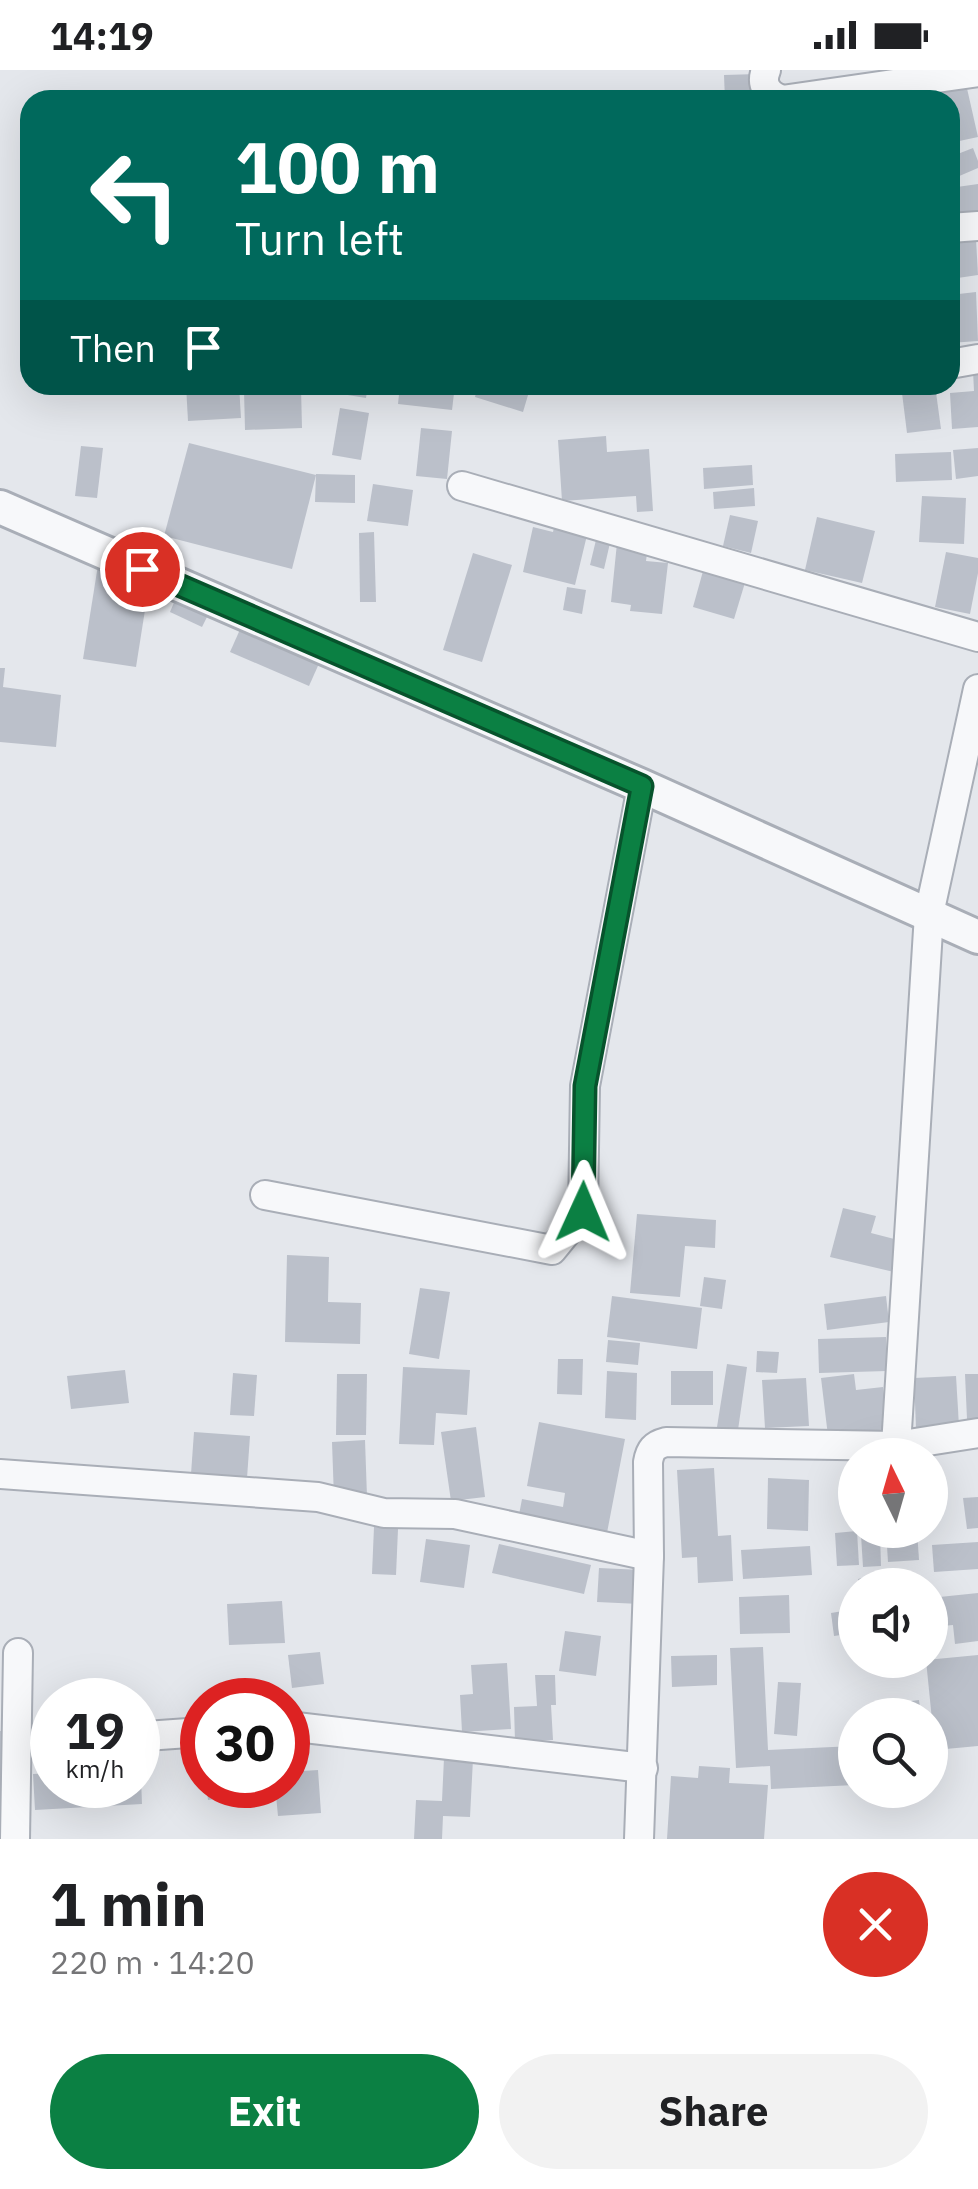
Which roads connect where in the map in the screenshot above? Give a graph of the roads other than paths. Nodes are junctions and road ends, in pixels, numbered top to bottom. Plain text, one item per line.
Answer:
1 (978, 72) edge
2 (852, 90) edge
3 (462, 486) dead end
4 (0, 507) edge
5 (978, 636) edge
6 (976, 705) edge
7 (642, 786) junction
8 (929, 914) junction
9 (978, 937) edge
10 (265, 1195) dead end
11 (978, 1433) edge
12 (896, 1438) edge
13 (946, 1438) edge
14 (838, 1445) edge
15 (0, 1474) edge
16 (648, 1556) junction
17 (18, 1653) dead end
18 (310, 1729) edge
19 (643, 1768) junction
20 (16, 1839) edge
21 (639, 1839) edge

1 - 2 street
3 - 5 street
4 - 7 street
6 - 8 street
7 - 8 street
7 - 10 street
8 - 9 street
8 - 12 street
11 - 13 street
14 - 16 street
15 - 16 street
16 - 19 street
17 - 20 street
18 - 19 street
19 - 21 street

